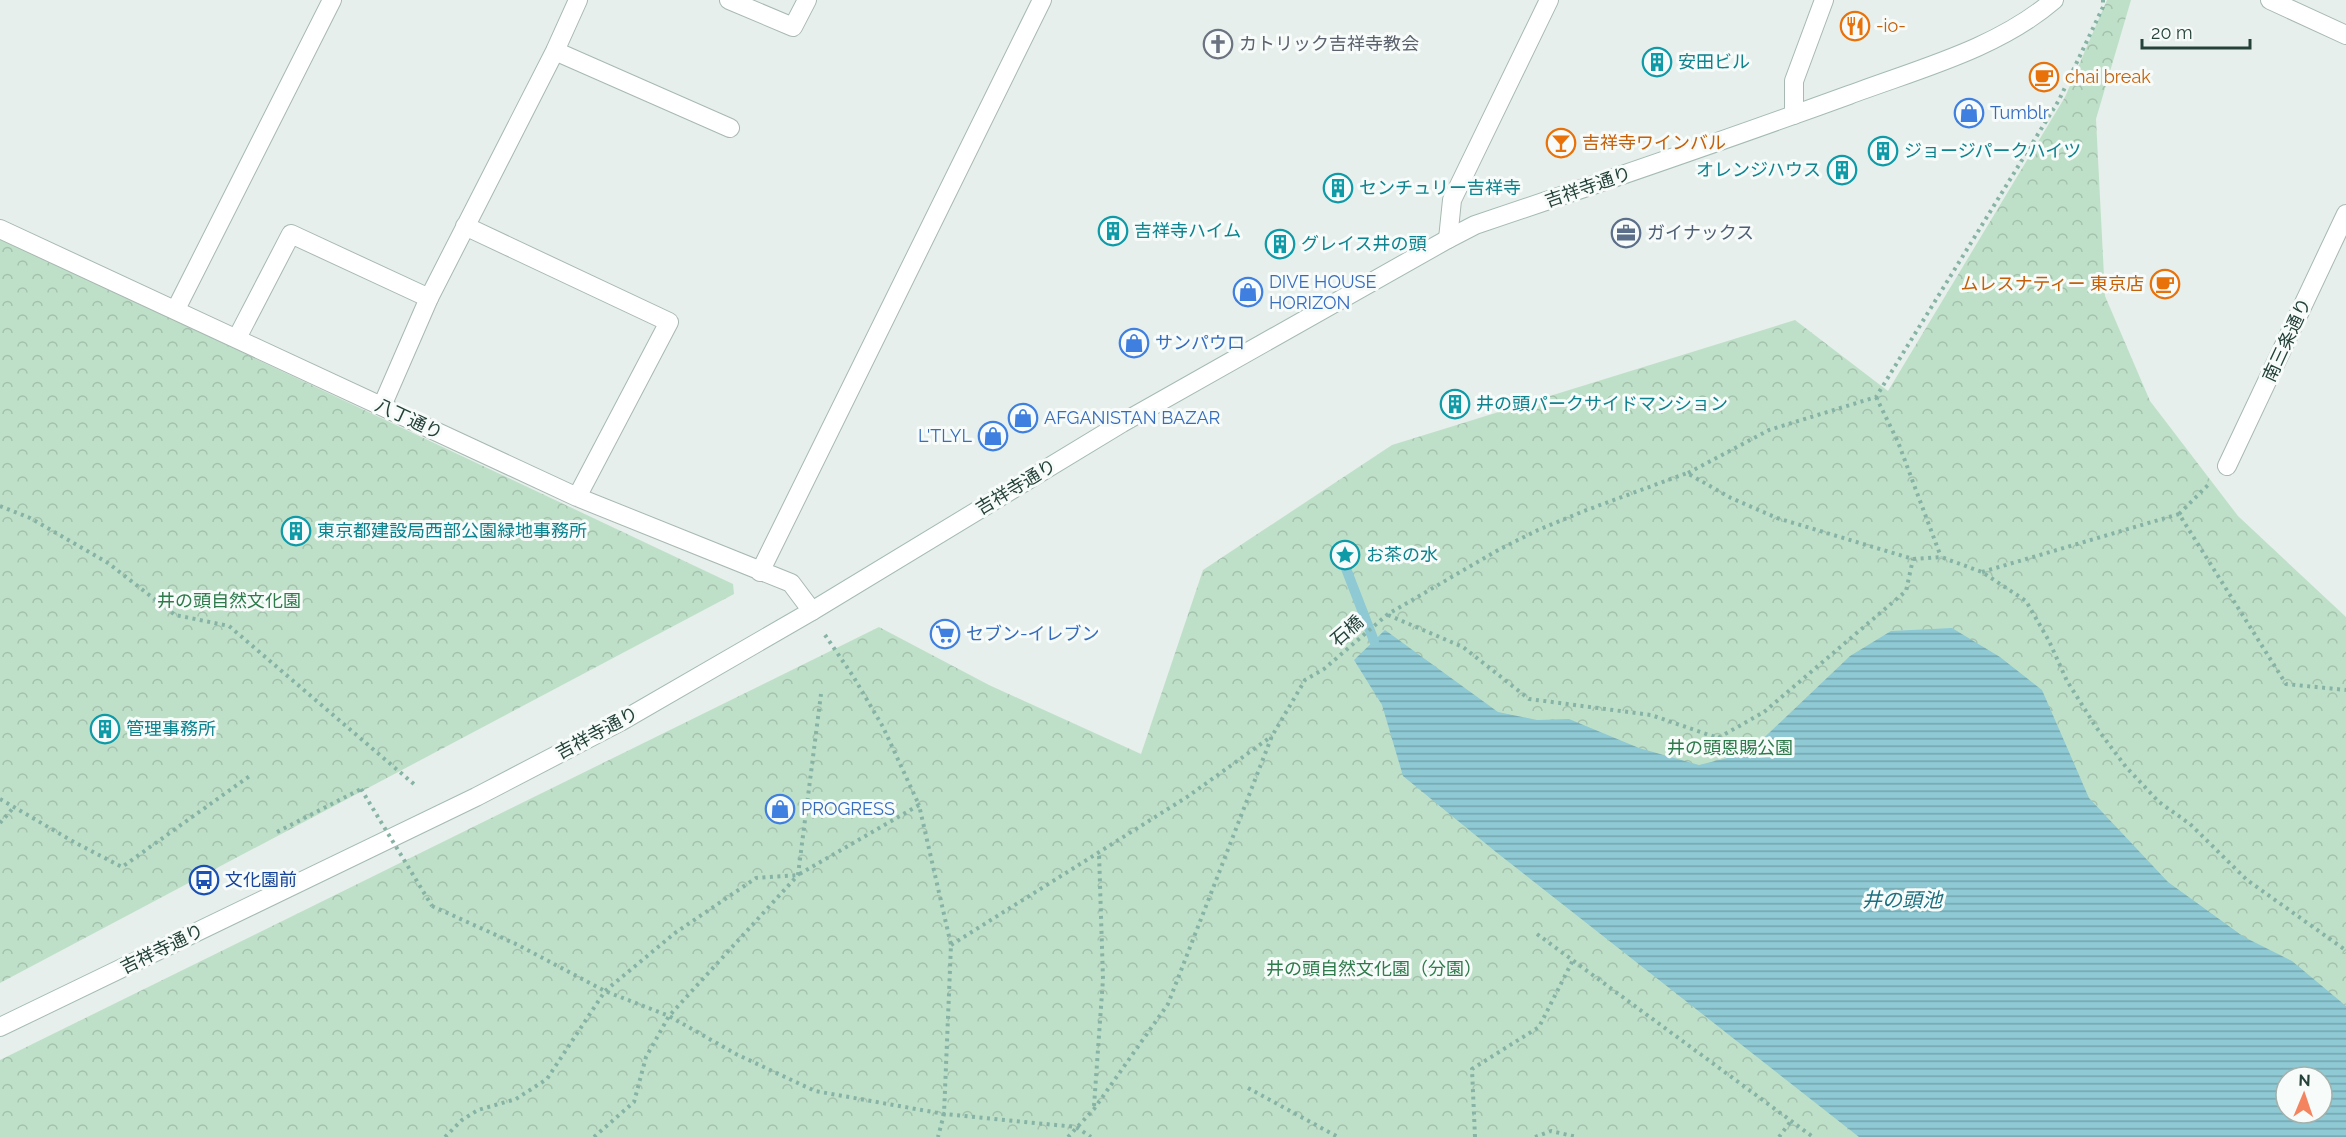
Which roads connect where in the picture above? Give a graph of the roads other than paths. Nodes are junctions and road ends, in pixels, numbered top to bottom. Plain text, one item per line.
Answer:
1 (332, 0) edge
2 (578, 0) edge
3 (729, 0) edge
4 (807, 0) edge
5 (1042, 0) edge
6 (1549, 0) edge
7 (1824, 0) edge
8 (2054, 0) edge
9 (2270, 0) edge
10 (2346, 35) edge
11 (555, 51) junction
12 (1794, 115) junction
13 (729, 128) dead end
14 (2346, 214) edge
15 (465, 226) junction
16 (0, 229) edge
17 (1448, 239) junction
18 (429, 298) junction
19 (176, 309) junction
20 (237, 338) junction
21 (382, 406) junction
22 (2228, 466) road end
23 (577, 497) junction
24 (760, 572) junction
25 (812, 611) junction
26 (0, 1027) edge

1 - 19 street
2 - 11 street
3 - 4 street
5 - 24 street
6 - 17 street
7 - 12 street
8 - 12 street, 吉祥寺通り
9 - 10 street
11 - 13 street
11 - 15 street
12 - 17 street, 吉祥寺通り
14 - 22 street, 南三条通り
15 - 18 street
15 - 23 street
16 - 19 street, 八丁通り
17 - 25 street, 吉祥寺通り
18 - 20 street
18 - 21 street
19 - 20 street, 八丁通り
20 - 21 street, 八丁通り
21 - 23 street, 八丁通り
23 - 24 street, 八丁通り
24 - 25 street, 八丁通り
25 - 26 street, 吉祥寺通り

